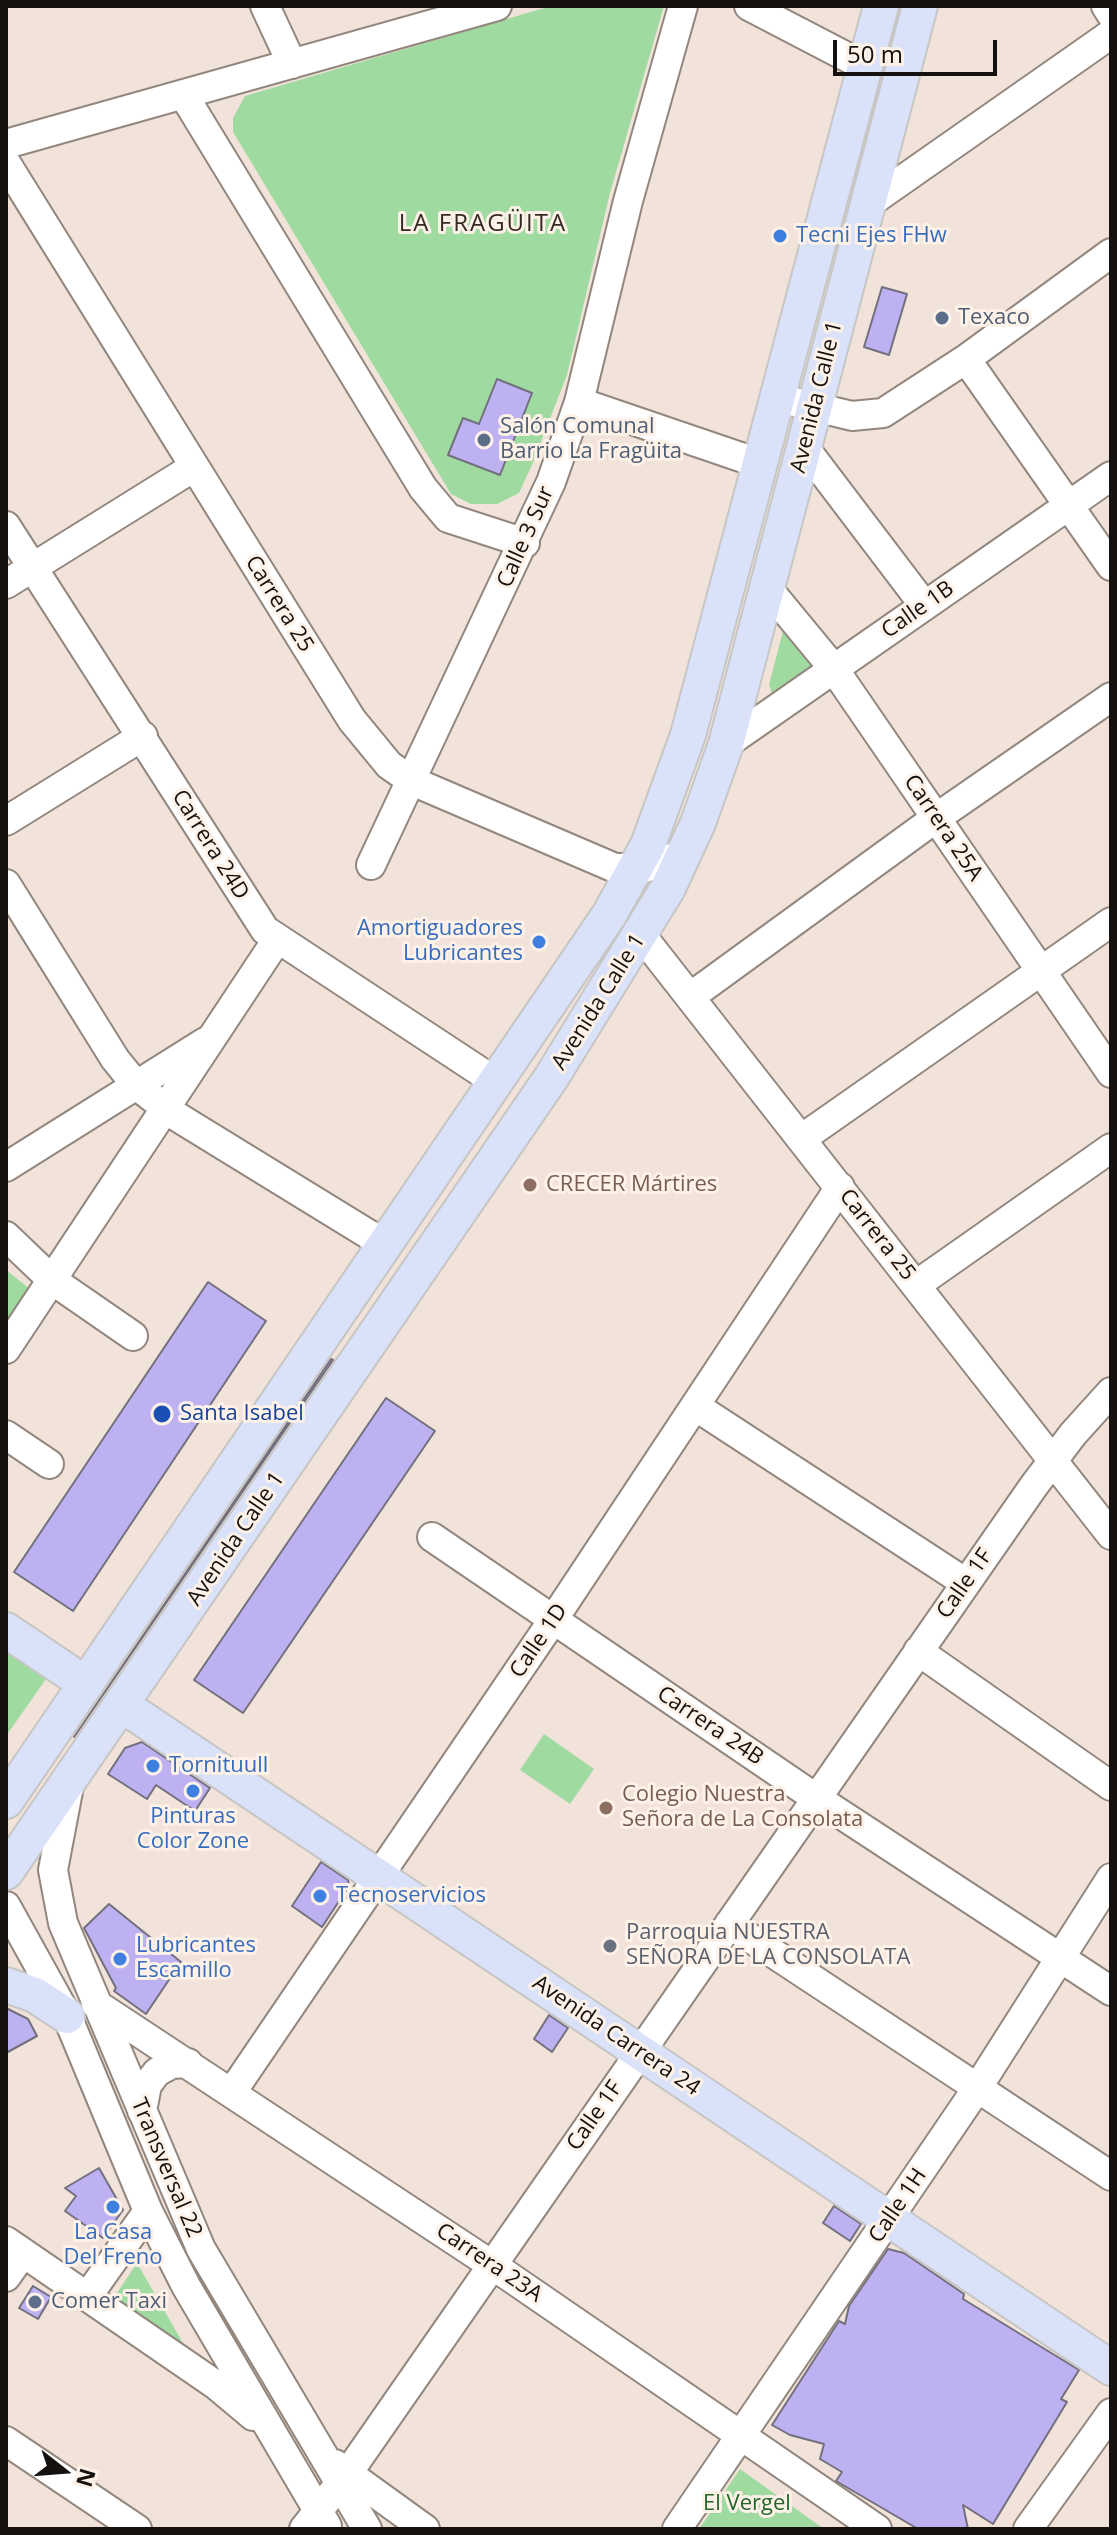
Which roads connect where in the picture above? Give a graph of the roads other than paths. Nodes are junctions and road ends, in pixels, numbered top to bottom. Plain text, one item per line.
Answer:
1 (265, 6) edge
2 (683, 6) edge
3 (749, 6) edge
4 (881, 6) edge
5 (920, 6) edge
6 (1106, 6) edge
7 (480, 8) edge
8 (1111, 14) edge
9 (1111, 34) edge
10 (292, 64) junction
11 (866, 67) junction
12 (183, 94) junction
13 (6, 144) edge
14 (6, 163) edge
15 (868, 204) junction
16 (1111, 253) edge
17 (966, 359) junction
18 (778, 398) junction
19 (579, 402) junction
20 (814, 408) junction
21 (804, 447) junction
22 (761, 464) junction
23 (194, 467) junction
24 (1111, 476) edge
25 (1069, 506) junction
26 (6, 526) edge
27 (525, 543) junction
28 (1111, 566) edge
29 (32, 568) junction
30 (6, 584) edge
31 (768, 589) junction
32 (924, 605) junction
33 (834, 669) junction
34 (1111, 697) edge
35 (143, 736) junction
36 (726, 744) junction
37 (412, 781) junction
38 (936, 818) junction
39 (6, 821) edge
40 (685, 853) junction
41 (371, 865) dead end
42 (635, 870) junction
43 (6, 884) edge
44 (1111, 922) edge
45 (642, 936) junction
46 (276, 941) junction
47 (1041, 971) junction
48 (690, 997) junction
49 (212, 1037) junction
50 (1111, 1073) edge
51 (496, 1082) junction
52 (136, 1085) junction
53 (165, 1108) junction
54 (801, 1139) junction
55 (1111, 1148) edge
56 (6, 1167) edge
57 (840, 1187) junction
58 (6, 1236) edge
59 (386, 1245) junction
60 (52, 1280) junction
61 (916, 1285) junction
62 (133, 1336) dead end
63 (6, 1349) edge
64 (1111, 1392) edge
65 (695, 1406) junction
66 (6, 1435) edge
67 (1054, 1458) junction
68 (49, 1464) dead end
69 (1111, 1535) edge
70 (432, 1537) dead end
71 (966, 1583) junction
72 (553, 1620) junction
73 (6, 1630) edge
74 (918, 1651) junction
75 (86, 1684) junction
76 (122, 1705) junction
77 (71, 1777) junction
78 (1111, 1786) edge
79 (816, 1798) junction
80 (6, 1801) edge
81 (6, 1872) edge
82 (379, 1877) junction
83 (1111, 1878) edge
84 (6, 1906) edge
85 (729, 1924) junction
86 (1060, 1957) junction
87 (6, 1985) edge
88 (1111, 1991) edge
89 (82, 2010) junction
90 (640, 2052) junction
91 (188, 2063) junction
92 (978, 2087) junction
93 (232, 2092) junction
94 (142, 2111) junction
95 (115, 2127) junction
96 (1111, 2176) edge
97 (148, 2211) junction
98 (889, 2219) junction
99 (14, 2247) edge
100 (493, 2265) junction
101 (6, 2277) edge
102 (87, 2297) junction
103 (1111, 2368) edge
104 (1111, 2413) edge
105 (270, 2430) junction
106 (741, 2436) junction
107 (6, 2441) edge
108 (344, 2478) junction
109 (318, 2523) edge
110 (137, 2529) edge
111 (367, 2529) edge
112 (425, 2529) edge
113 (677, 2529) edge
114 (877, 2529) edge
115 (1028, 2529) edge

1 - 10 street
2 - 19 street, Calle 3 Sur
3 - 11 street
4 - 11 main road, Avenida Calle 1
5 - 15 main road, Avenida Calle 1
6 - 8 street
7 - 10 street
9 - 15 street
10 - 12 street
11 - 18 main road, Avenida Calle 1
12 - 13 street
12 - 27 street
14 - 23 street, Carrera 25
15 - 20 main road, Avenida Calle 1
16 - 17 street
17 - 20 street
17 - 25 street
18 - 20 street
18 - 22 main road, Avenida Calle 1
19 - 22 street
19 - 27 street, Calle 3 Sur
20 - 21 main road, Avenida Calle 1
21 - 31 main road, Avenida Calle 1
21 - 32 street
22 - 42 main road, Avenida Calle 1
23 - 29 street
23 - 37 street, Carrera 25
24 - 25 street, Calle 1B
25 - 28 street
25 - 32 street, Calle 1B
26 - 29 street, Carrera 24D
27 - 37 street, Calle 3 Sur
29 - 30 street
29 - 35 street, Carrera 24D
31 - 33 street, Carrera 25A
31 - 36 main road, Avenida Calle 1
32 - 33 street, Calle 1B
33 - 36 street, Calle 1B
33 - 38 street, Carrera 25A
34 - 38 street
35 - 39 street
35 - 46 street, Carrera 24D
36 - 40 main road, Avenida Calle 1
37 - 41 street, Calle 3 Sur
37 - 42 street, Carrera 25
38 - 47 street, Carrera 25A
38 - 48 street
40 - 42 street
40 - 45 main road, Avenida Calle 1
42 - 51 main road, Avenida Calle 1
43 - 52 street
44 - 47 street
45 - 48 street, Carrera 25
45 - 76 main road, Avenida Calle 1
46 - 49 street
46 - 51 street, Carrera 24D
47 - 50 street, Carrera 25A
47 - 54 street
48 - 54 street, Carrera 25
49 - 52 street
49 - 53 street
51 - 59 main road, Avenida Calle 1
52 - 53 street
52 - 56 street
53 - 59 street
53 - 60 street
54 - 57 street, Carrera 25
55 - 61 street
57 - 61 street, Carrera 25
57 - 65 street, Calle 1D
58 - 60 street
59 - 75 main road, Avenida Calle 1
60 - 62 street
60 - 63 street
61 - 67 street, Carrera 25
64 - 67 street, Calle 1F
65 - 71 street
65 - 72 street, Calle 1D
66 - 68 street
67 - 69 street, Carrera 25
67 - 71 street, Calle 1F
70 - 72 street, Carrera 24B
71 - 74 street, Calle 1F
72 - 79 street, Carrera 24B
72 - 82 street, Calle 1D
73 - 75 main road
74 - 78 street
74 - 79 street, Calle 1F
75 - 80 main road, Avenida Calle 1
76 - 77 main road, Avenida Calle 1
76 - 82 main road, Avenida Carrera 24
77 - 81 main road, Avenida Calle 1
77 - 89 street, Transversal 22
79 - 85 street, Calle 1F
79 - 86 street, Carrera 24B
82 - 90 main road, Avenida Carrera 24
82 - 93 street, Calle 1D
83 - 86 street, Calle 1H
84 - 89 street, Transversal 22
85 - 90 street, Calle 1F
85 - 92 street
86 - 88 street, Carrera 24B
86 - 92 street, Calle 1H
87 - 89 main road
89 - 91 street, Carrera 23A
89 - 94 street, Transversal 22
89 - 95 street, Transversal 22
90 - 98 main road, Avenida Carrera 24
90 - 100 street, Calle 1F
91 - 93 street, Carrera 23A
91 - 94 street
92 - 96 street
92 - 98 street, Calle 1H
93 - 100 street, Carrera 23A
94 - 95 street
94 - 108 street, Transversal 22
95 - 97 street, Transversal 22
97 - 102 street
97 - 105 street, Transversal 22
98 - 103 main road, Avenida Carrera 24
98 - 106 street, Calle 1H
99 - 101 street
99 - 102 street
100 - 106 street, Carrera 23A
100 - 108 street, Calle 1F
102 - 105 street
104 - 115 street
105 - 109 street, Transversal 22
106 - 113 street, Calle 1H
106 - 114 street, Carrera 23A
107 - 110 street
108 - 109 street, Calle 1F
108 - 111 street, Transversal 22
108 - 112 street

